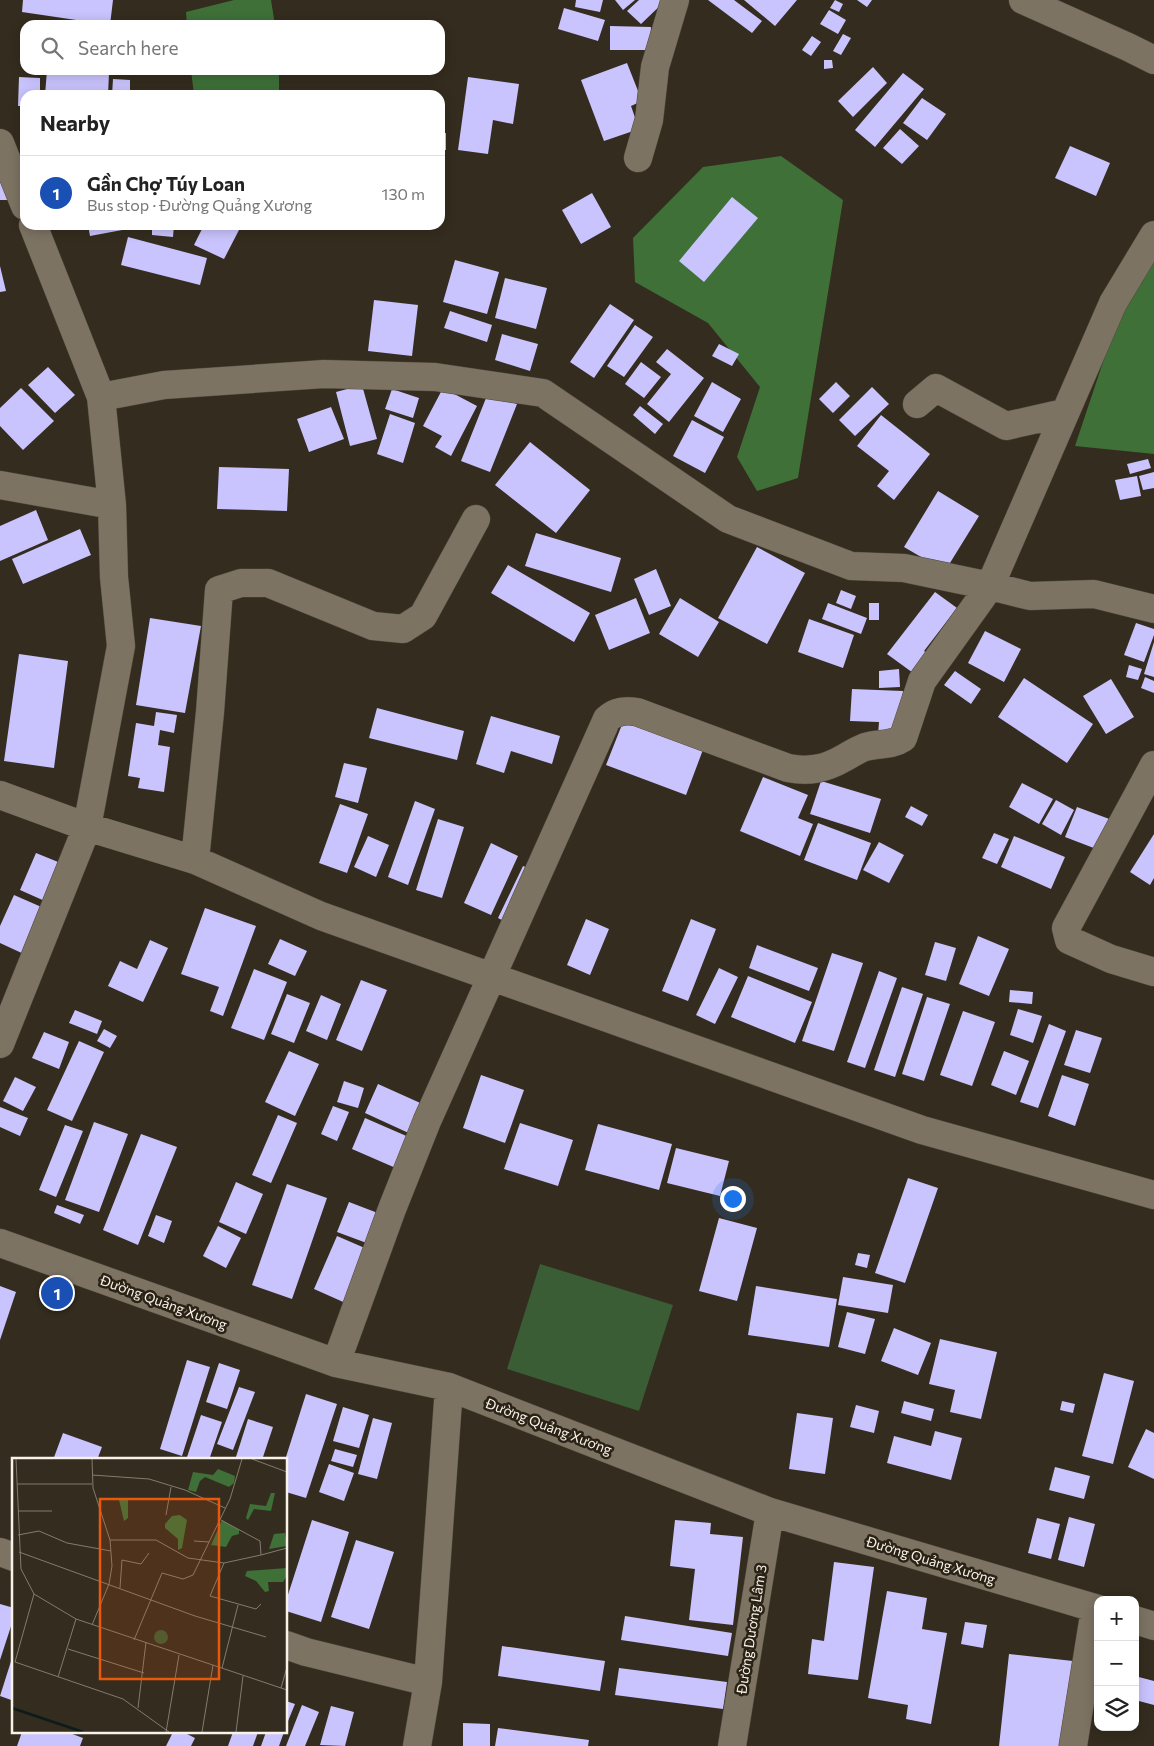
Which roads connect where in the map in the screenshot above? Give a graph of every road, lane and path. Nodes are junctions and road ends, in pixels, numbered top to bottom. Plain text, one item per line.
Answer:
1 (675, 0) edge
2 (1023, 0) edge
3 (1154, 60) edge
4 (0, 143) edge
5 (638, 158) dead end
6 (20, 193) edge
7 (35, 230) edge
8 (1154, 235) edge
9 (101, 397) junction
10 (917, 404) dead end
11 (1064, 413) junction
12 (0, 485) edge
13 (112, 505) junction
14 (476, 519) dead end
15 (990, 586) junction
16 (1154, 609) edge
17 (1154, 765) edge
18 (0, 795) edge
19 (87, 827) junction
20 (195, 860) junction
21 (1154, 972) edge
22 (491, 977) junction
23 (0, 1044) edge
24 (1154, 1195) edge
25 (0, 1243) edge
26 (336, 1363) junction
27 (449, 1387) junction
28 (770, 1512) junction
29 (0, 1552) edge
30 (12, 1556) edge
31 (1094, 1608) edge
32 (1139, 1621) edge
33 (1094, 1626) edge
34 (1154, 1626) edge
35 (288, 1646) edge
36 (428, 1682) junction
37 (417, 1746) edge
38 (732, 1746) edge
39 (1073, 1746) edge

1 - 5 street
2 - 3 street
4 - 6 street
7 - 9 street
8 - 11 street
9 - 13 street
9 - 15 street
10 - 11 street
11 - 15 street
12 - 13 street
13 - 19 street
14 - 20 street
15 - 16 street
15 - 22 street
17 - 21 street
18 - 19 street
19 - 20 street
19 - 23 street
20 - 22 street
22 - 24 street
22 - 26 street
25 - 26 street, Đường Quảng Xương
26 - 27 street, Đường Quảng Xương
27 - 28 street, Đường Quảng Xương
27 - 36 street
28 - 31 street, Đường Quảng Xương
28 - 38 street, Đường Dương Lâm 3
29 - 30 street
32 - 34 street
33 - 39 street
35 - 36 street
36 - 37 street

